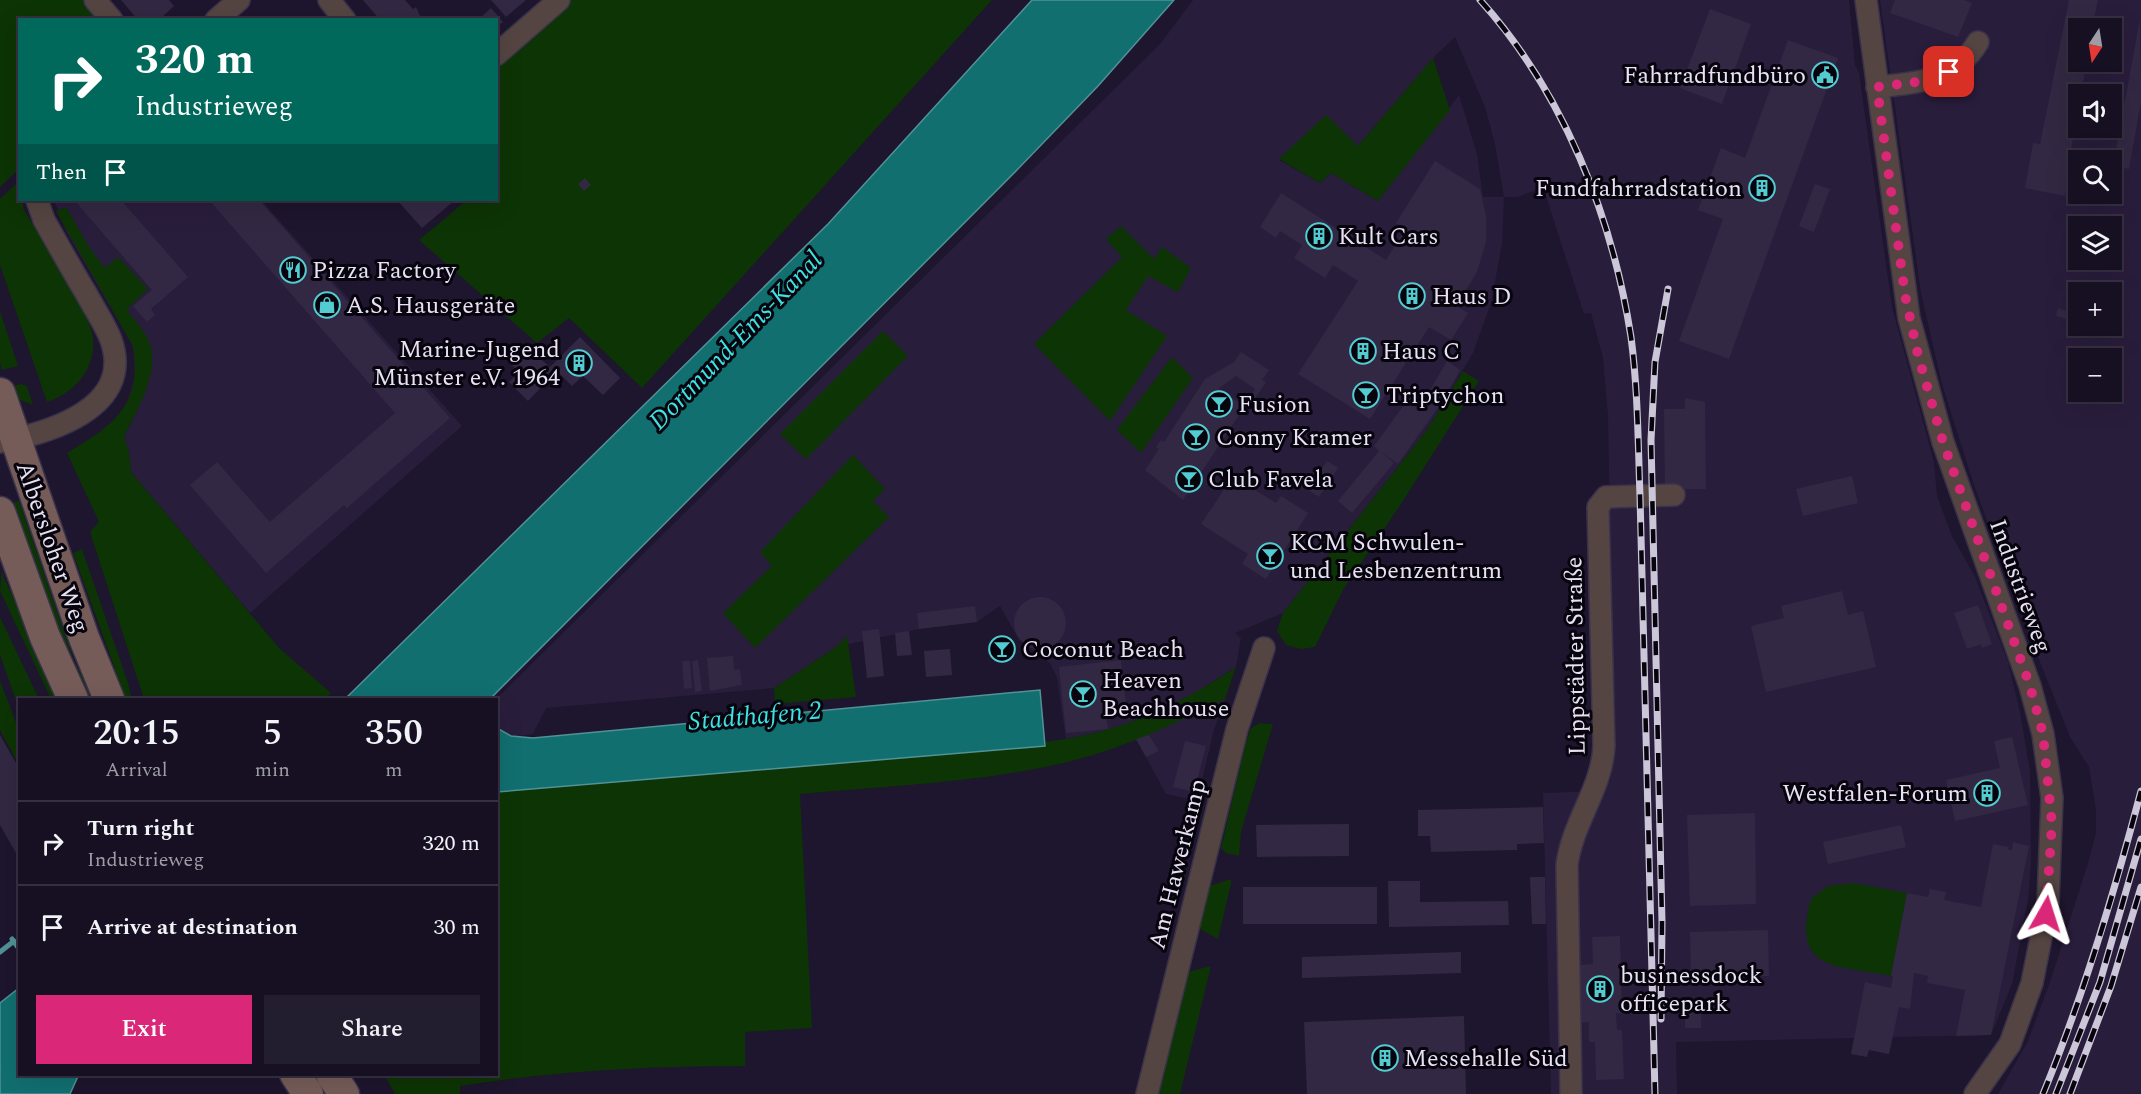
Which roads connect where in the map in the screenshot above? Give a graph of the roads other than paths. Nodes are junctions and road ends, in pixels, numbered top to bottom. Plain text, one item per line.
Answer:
1 (95, 0) edge
2 (239, 0) edge
3 (328, 0) edge
4 (559, 0) edge
5 (1866, 0) edge
6 (110, 18) edge
7 (218, 18) edge
8 (343, 18) edge
9 (1978, 42) dead end
10 (498, 53) edge
11 (1877, 87) junction
12 (37, 201) edge
13 (0, 393) edge
14 (8, 441) edge
15 (1674, 495) dead end
16 (0, 512) edge
17 (1264, 648) dead end
18 (73, 698) edge
19 (109, 698) edge
20 (296, 1076) edge
21 (332, 1076) edge
22 (308, 1094) edge
23 (344, 1094) edge
24 (1147, 1094) edge
25 (1571, 1094) edge
26 (1974, 1094) edge

1 - 6 street
2 - 7 street
3 - 8 street
4 - 10 street
5 - 11 street, Industrieweg
9 - 11 street
11 - 26 street, Industrieweg
12 - 14 street
13 - 14 main road, Albersloher Weg
14 - 19 main road, Albersloher Weg
15 - 25 street, Lippstädter Straße
16 - 18 main road, Albersloher Weg
17 - 24 street, Am Hawerkamp
20 - 22 main road
21 - 23 main road

